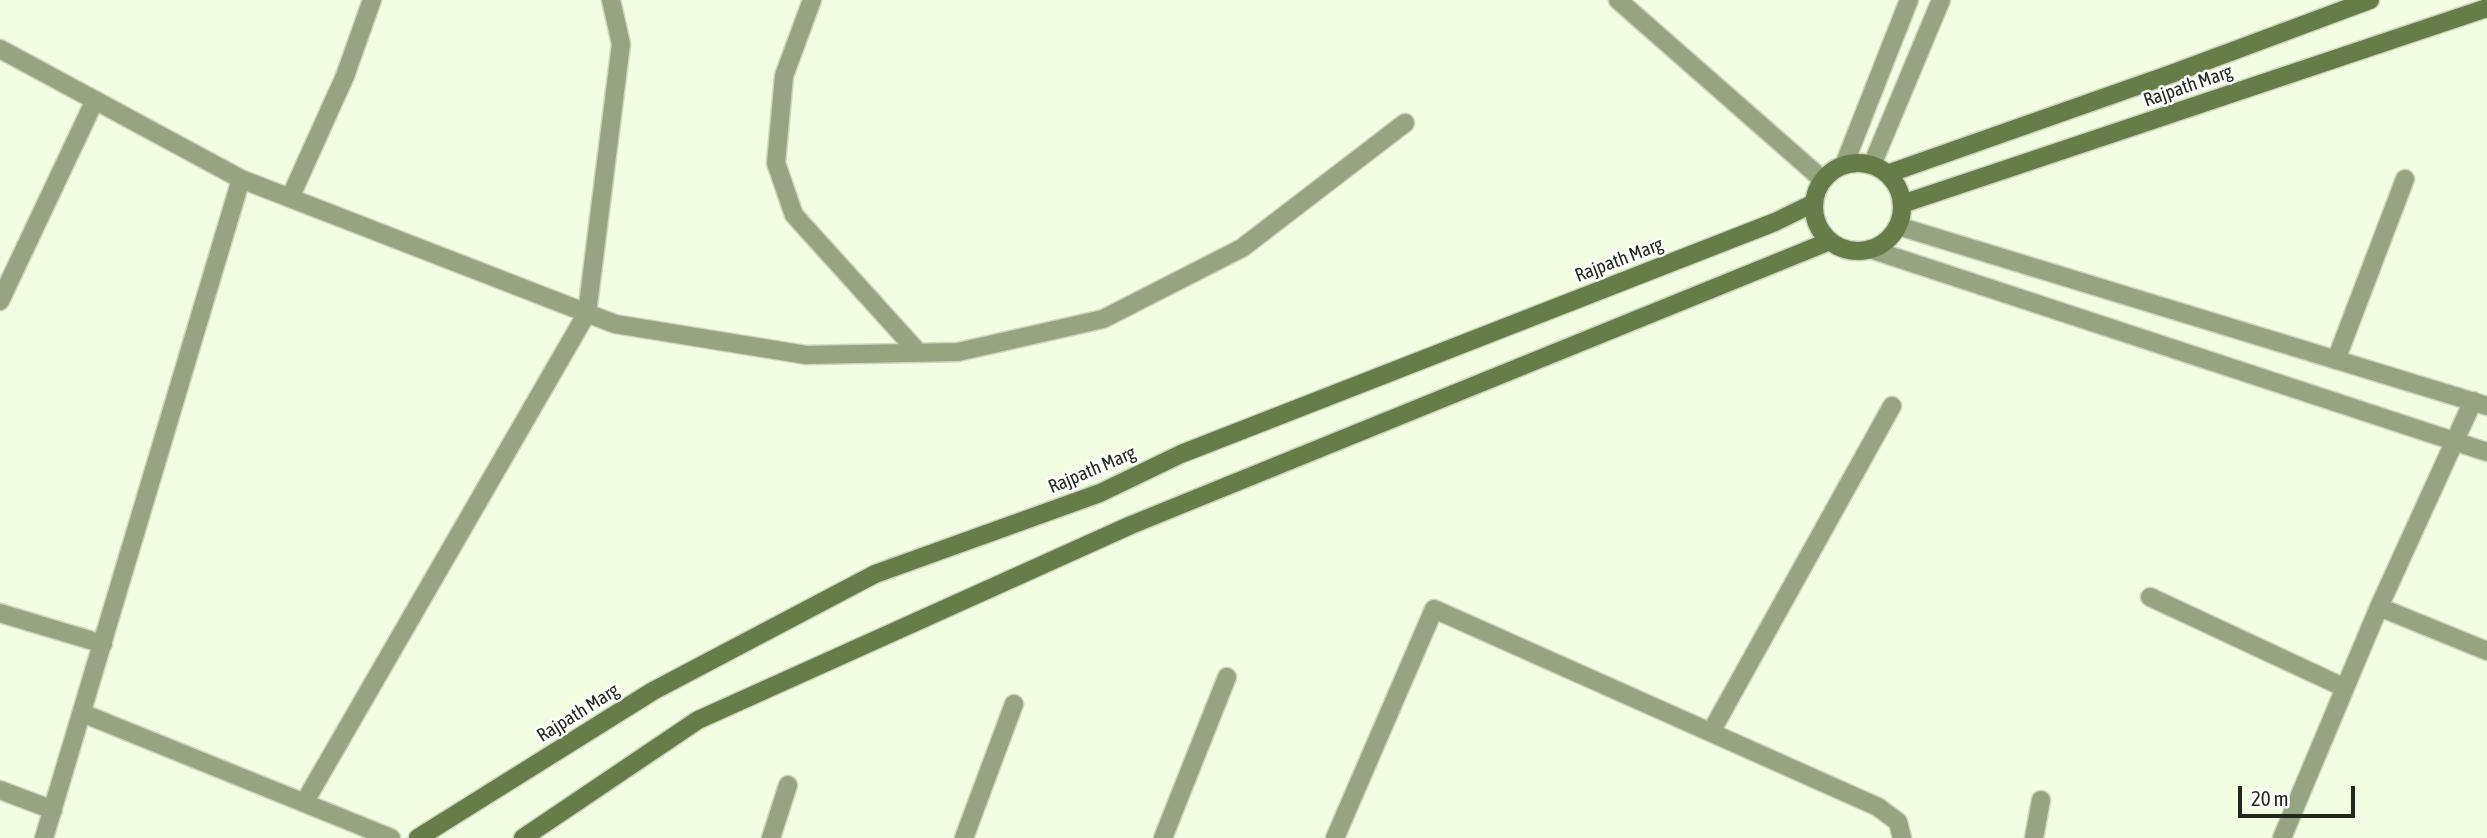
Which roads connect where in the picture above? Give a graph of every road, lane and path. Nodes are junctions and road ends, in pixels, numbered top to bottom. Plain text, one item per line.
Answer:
1 (372, 0) edge
2 (611, 0) edge
3 (811, 0) edge
4 (1618, 0) edge
5 (1909, 0) edge
6 (1941, 0) edge
7 (2370, 0) edge
8 (2487, 8) edge
9 (0, 49) edge
10 (95, 100) junction
11 (1405, 123) dead end
12 (1844, 165) junction
13 (1880, 169) junction
14 (240, 179) junction
15 (2404, 179) dead end
16 (1823, 180) junction
17 (290, 198) junction
18 (1814, 203) junction
19 (1902, 204) junction
20 (1898, 226) junction
21 (1830, 241) junction
22 (1870, 249) junction
23 (0, 301) edge
24 (587, 313) junction
25 (918, 352) junction
26 (2336, 360) junction
27 (2480, 404) edge
28 (1892, 406) dead end
29 (2456, 441) junction
30 (2487, 452) edge
31 (2150, 597) dead end
32 (2379, 607) junction
33 (0, 613) edge
34 (103, 644) junction
35 (2487, 651) edge
36 (1227, 677) dead end
37 (2345, 688) junction
38 (1014, 704) dead end
39 (82, 713) junction
40 (1711, 732) junction
41 (788, 785) dead end
42 (0, 790) edge
43 (2042, 800) dead end
44 (304, 803) junction
45 (53, 810) junction
46 (971, 836) edge
47 (44, 838) edge
48 (391, 838) edge
49 (418, 838) edge
50 (523, 838) edge
51 (771, 838) edge
52 (1163, 838) edge
53 (1335, 838) edge
54 (1902, 838) edge
55 (2034, 838) edge
56 (2282, 838) edge

1 - 17 street
2 - 24 street
3 - 25 street
4 - 16 street
5 - 12 street
6 - 13 street
7 - 13 main road, Rajpath Marg
8 - 19 main road, Rajpath Marg
9 - 10 street
10 - 14 street
10 - 23 street
11 - 25 street
12 - 13 main road
12 - 16 main road
13 - 19 main road
14 - 17 street
14 - 34 street
15 - 26 street
16 - 18 main road
17 - 24 street
18 - 21 main road
18 - 49 main road, Rajpath Marg
19 - 20 main road
20 - 22 main road
20 - 26 street
21 - 22 main road
21 - 50 main road
22 - 29 street
24 - 25 street
24 - 44 street
26 - 27 street
27 - 29 street
28 - 40 street
29 - 30 street
29 - 32 street
31 - 37 street
32 - 35 street
32 - 37 street
33 - 34 street
34 - 39 street
36 - 52 street
37 - 56 street
38 - 46 street
39 - 44 street
39 - 45 street
40 - 53 street
40 - 54 street
41 - 51 street
42 - 45 street
43 - 55 street
44 - 48 street
45 - 47 street

